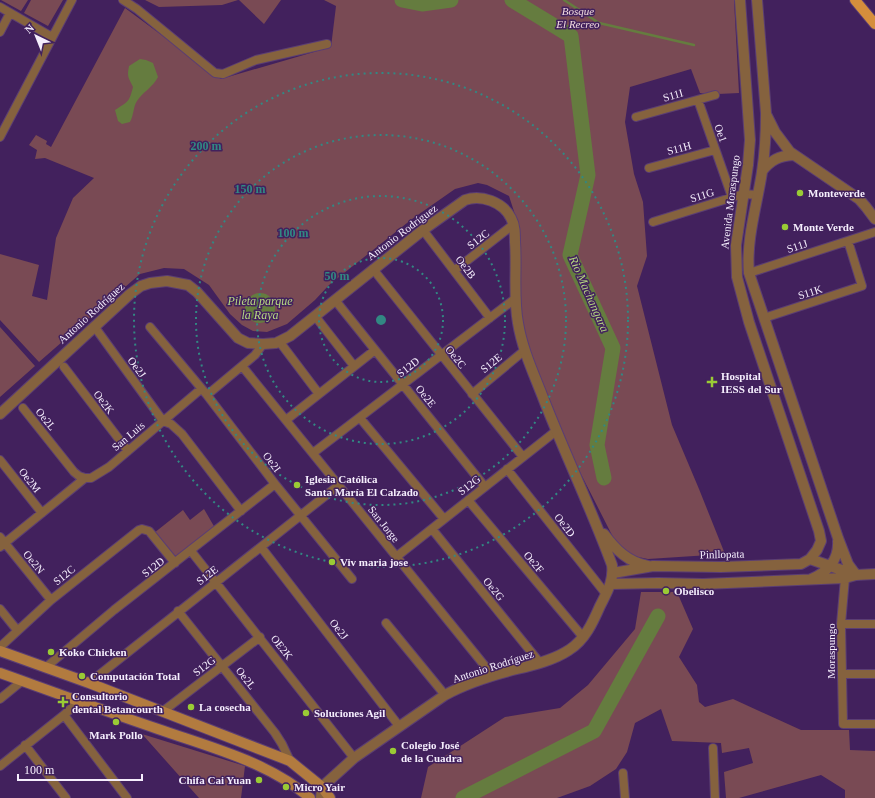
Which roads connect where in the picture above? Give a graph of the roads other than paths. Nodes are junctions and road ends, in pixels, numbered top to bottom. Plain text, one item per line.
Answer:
1 (72, 0) edge
2 (123, 0) edge
3 (740, 0) edge
4 (757, 0) edge
5 (855, 0) edge
6 (0, 7) edge
7 (10, 13) junction
8 (875, 24) edge
9 (0, 32) edge
10 (52, 37) junction
11 (327, 44) dead end
12 (715, 95) dead end
13 (698, 100) junction
14 (766, 113) junction
15 (636, 117) dead end
16 (766, 131) junction
17 (0, 137) edge
18 (715, 150) junction
19 (791, 154) junction
20 (650, 168) dead end
21 (762, 171) junction
22 (743, 194) junction
23 (758, 195) junction
24 (732, 197) junction
25 (875, 219) edge
26 (653, 222) dead end
27 (514, 224) junction
28 (423, 230) junction
29 (875, 232) edge
30 (848, 241) junction
31 (374, 269) junction
32 (455, 270) junction
33 (749, 273) junction
34 (516, 298) junction
35 (335, 300) junction
36 (315, 316) junction
37 (490, 318) junction
38 (764, 318) junction
39 (94, 326) junction
40 (150, 327) dead end
41 (279, 341) junction
42 (263, 344) junction
43 (374, 350) junction
44 (525, 350) junction
45 (441, 355) junction
46 (242, 366) junction
47 (354, 366) junction
48 (64, 367) dead end
49 (403, 384) junction
50 (201, 389) junction
51 (319, 394) junction
52 (472, 394) junction
53 (207, 395) junction
54 (23, 408) dead end
55 (0, 414) edge
56 (360, 418) junction
57 (286, 420) junction
58 (163, 421) junction
59 (556, 431) junction
60 (128, 451) junction
61 (314, 453) junction
62 (523, 457) junction
63 (0, 460) edge
64 (508, 469) junction
65 (85, 478) junction
66 (275, 484) junction
67 (338, 485) junction
68 (485, 487) junction
69 (468, 500) junction
70 (241, 511) junction
71 (42, 513) junction
72 (300, 515) junction
73 (444, 519) junction
74 (597, 524) junction
75 (432, 528) junction
76 (838, 538) junction
77 (2, 542) edge
78 (261, 547) junction
79 (191, 551) junction
80 (396, 557) junction
81 (810, 559) junction
82 (175, 563) junction
83 (653, 566) junction
84 (830, 566) junction
85 (613, 573) junction
86 (875, 574) edge
87 (856, 575) junction
88 (845, 578) junction
89 (352, 579) dead end
90 (804, 581) junction
91 (216, 582) junction
92 (611, 584) junction
93 (606, 594) junction
94 (51, 600) junction
95 (0, 609) edge
96 (178, 611) junction
97 (386, 623) dead end
98 (841, 624) junction
99 (875, 624) edge
100 (17, 630) junction
101 (260, 637) junction
102 (583, 637) junction
103 (0, 647) edge
104 (0, 651) edge
105 (540, 664) junction
106 (223, 666) junction
107 (45, 668) junction
108 (0, 673) edge
109 (842, 674) junction
110 (875, 674) edge
111 (493, 676) junction
112 (22, 681) junction
113 (89, 683) junction
114 (445, 695) junction
115 (0, 699) edge
116 (78, 702) junction
117 (162, 712) junction
118 (64, 715) junction
119 (875, 724) edge
120 (399, 726) junction
121 (25, 745) junction
122 (713, 748) dead end
123 (354, 758) junction
124 (290, 761) junction
125 (0, 766) edge
126 (622, 773) dead end
127 (322, 787) junction
128 (66, 798) edge
129 (127, 798) edge
130 (310, 798) edge
131 (321, 798) edge
132 (330, 798) edge
133 (625, 798) edge
134 (715, 798) edge

1 - 10 street
2 - 11 street
3 - 22 street, Avenida Moraspungo
4 - 14 street
5 - 8 main road
6 - 7 street
7 - 9 street
7 - 10 street
10 - 17 street
12 - 13 street, S11I
13 - 15 street, S11I
13 - 18 street, Oe1
14 - 16 street
14 - 19 street
16 - 19 street
16 - 21 street
18 - 20 street, S11H
18 - 24 street, Oe1
19 - 21 street
19 - 25 street
21 - 23 street
22 - 23 street, S11G
22 - 24 street, S11G
22 - 81 street, Avenida Moraspungo
23 - 33 street
24 - 26 street, S11G
27 - 28 street, Antonio Rodríguez
27 - 32 street, S12C
27 - 34 street, Antonio Rodríguez
28 - 31 street, Antonio Rodríguez
28 - 32 street, Oe2B
29 - 30 street, S11J
30 - 33 street, S11J
30 - 38 street, S11K
31 - 35 street, Antonio Rodríguez
31 - 45 street, Oe2C
32 - 37 street, Oe2B
33 - 38 street
34 - 37 street, S12D
34 - 44 street, Antonio Rodríguez
35 - 36 street, Antonio Rodríguez
35 - 43 street, Oe2E
36 - 41 street, Antonio Rodríguez
36 - 47 street
37 - 45 street, S12D
38 - 76 street
39 - 42 street, Antonio Rodríguez
39 - 55 street, Antonio Rodríguez
39 - 58 street, Oe2J
40 - 50 street
41 - 42 street, Antonio Rodríguez
41 - 51 street
42 - 46 street
43 - 47 street
43 - 49 street, Oe2E
44 - 52 street, S12E
44 - 59 street, Antonio Rodríguez
45 - 49 street, S12D
45 - 52 street, Oe2C
46 - 53 street
46 - 57 street, San Jorge
47 - 51 street
48 - 60 street, Oe2K
49 - 56 street, S12D
49 - 68 street, Oe2E
50 - 53 street
50 - 58 street, San Luis
51 - 57 street
52 - 62 street, Oe2C
53 - 66 street, Oe2I
54 - 65 street, Oe2L
56 - 61 street, S12D
56 - 73 street
57 - 61 street, San Jorge
58 - 60 street, San Luis
58 - 70 street
59 - 62 street, S12G
59 - 74 street, Antonio Rodríguez
60 - 65 street, San Luis
61 - 67 street, San Jorge
62 - 64 street, S12G
63 - 71 street, Oe2M
64 - 68 street, S12G
64 - 93 street, Oe2D
65 - 71 street, San Luis
66 - 70 street, S12D
66 - 72 street, Oe2I
67 - 72 street, S12E
67 - 80 street, San Jorge
68 - 69 street, S12G
69 - 73 street, S12G
69 - 102 street, Oe2F
70 - 79 street, S12D
71 - 77 street, San Luis
72 - 78 street, S12E
72 - 89 street, Oe2I
73 - 75 street, S12G
74 - 83 street, Antonio Rodríguez
74 - 85 street, Antonio Rodríguez
75 - 80 street, S12G
75 - 105 street, Oe2G
76 - 84 street
76 - 87 street
77 - 94 street, Oe2N
78 - 91 street, S12E
78 - 120 street, Oe2J
79 - 82 street, S12D
79 - 91 street, OE2K
80 - 111 street, San Jorge
81 - 83 street, Pinllopata
81 - 84 street
82 - 94 street, S12C
82 - 107 street, S12D
83 - 85 street, Pinllopata
84 - 87 street
84 - 90 street
85 - 92 street, Antonio Rodríguez
86 - 87 street
87 - 88 street
88 - 90 street
88 - 98 street, Moraspungo
90 - 92 street
91 - 96 street, S12E
91 - 101 street, OE2K
92 - 93 street, Antonio Rodríguez
93 - 102 street, Antonio Rodríguez
94 - 100 street, S12C
95 - 100 street
96 - 106 street, Oe2L
96 - 113 street, S12E
97 - 114 street
98 - 99 street
98 - 109 street, Moraspungo
100 - 103 street, S12C
101 - 106 street, S12G
101 - 123 street, OE2K
102 - 105 street, Antonio Rodríguez
104 - 107 main road
105 - 111 street, Antonio Rodríguez
106 - 117 street, S12G
106 - 124 street, Oe2L
107 - 113 main road
108 - 112 main road
109 - 110 street
109 - 119 street, Moraspungo
111 - 114 street, Antonio Rodríguez
112 - 115 street
112 - 116 main road
113 - 117 main road
114 - 120 street, Antonio Rodríguez
116 - 118 street
116 - 130 main road
117 - 124 main road
118 - 121 street
118 - 129 street
120 - 123 street, Antonio Rodríguez
121 - 125 street
121 - 128 street
122 - 134 street
123 - 127 street, Antonio Rodríguez
124 - 127 main road
126 - 133 street
127 - 131 street
127 - 132 main road

